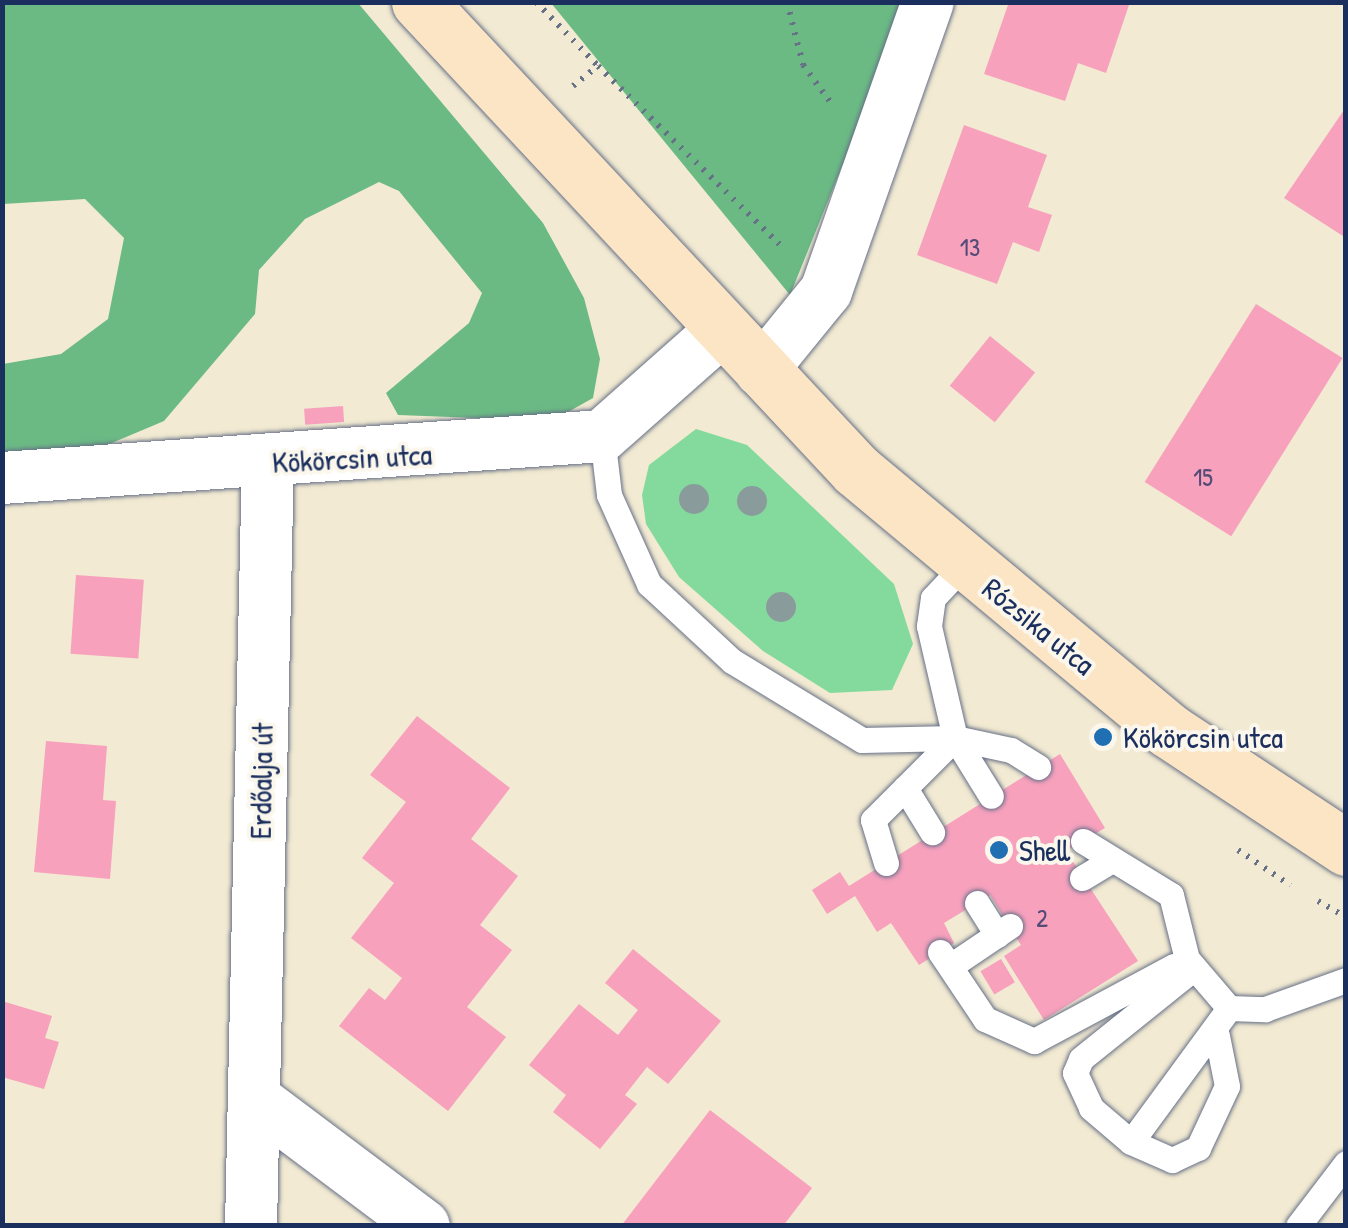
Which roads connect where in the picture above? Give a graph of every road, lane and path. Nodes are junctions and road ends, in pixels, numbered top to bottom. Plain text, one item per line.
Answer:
1 (419, 2) edge
2 (536, 2) edge
3 (787, 2) edge
4 (928, 2) edge
5 (598, 66) junction
6 (574, 86) dead end
7 (871, 142) junction
8 (737, 201) dead end
9 (722, 330) junction
10 (761, 371) junction
11 (602, 436) junction
12 (268, 462) junction
13 (2, 478) edge
14 (964, 566) junction
15 (955, 738) junction
16 (1038, 767) dead end
17 (905, 788) junction
18 (991, 796) dead end
19 (932, 832) dead end
20 (1084, 841) dead end
21 (1346, 848) edge
22 (1108, 862) junction
23 (886, 863) dead end
24 (1082, 878) dead end
25 (977, 903) dead end
26 (1190, 963) junction
27 (1346, 980) edge
28 (1229, 1008) junction
29 (1216, 1036) junction
30 (254, 1099) junction
31 (1131, 1142) junction
32 (1346, 1163) edge
33 (250, 1226) edge
34 (424, 1226) edge
35 (1298, 1226) edge

1 - 9 main road, Rózsika utca
2 - 5 path
3 - 7 path
4 - 7 street
5 - 6 path
5 - 8 path
7 - 10 street
9 - 10 main road, Rózsika utca
9 - 11 street
10 - 14 main road, Rózsika utca
11 - 12 street, Kökörcsin utca
11 - 15 lane
12 - 13 street, Kökörcsin utca
12 - 30 street, Erdőalja út
14 - 15 lane
14 - 21 main road, Rózsika utca
15 - 16 lane
15 - 17 lane
15 - 18 lane
17 - 19 lane
17 - 23 lane
20 - 22 lane
22 - 24 lane
22 - 26 lane
25 - 26 lane
26 - 28 lane
26 - 31 lane
27 - 28 lane
28 - 29 lane
29 - 31 lane
29 - 31 lane
30 - 33 street, Erdőalja út
30 - 34 street
32 - 35 lane

